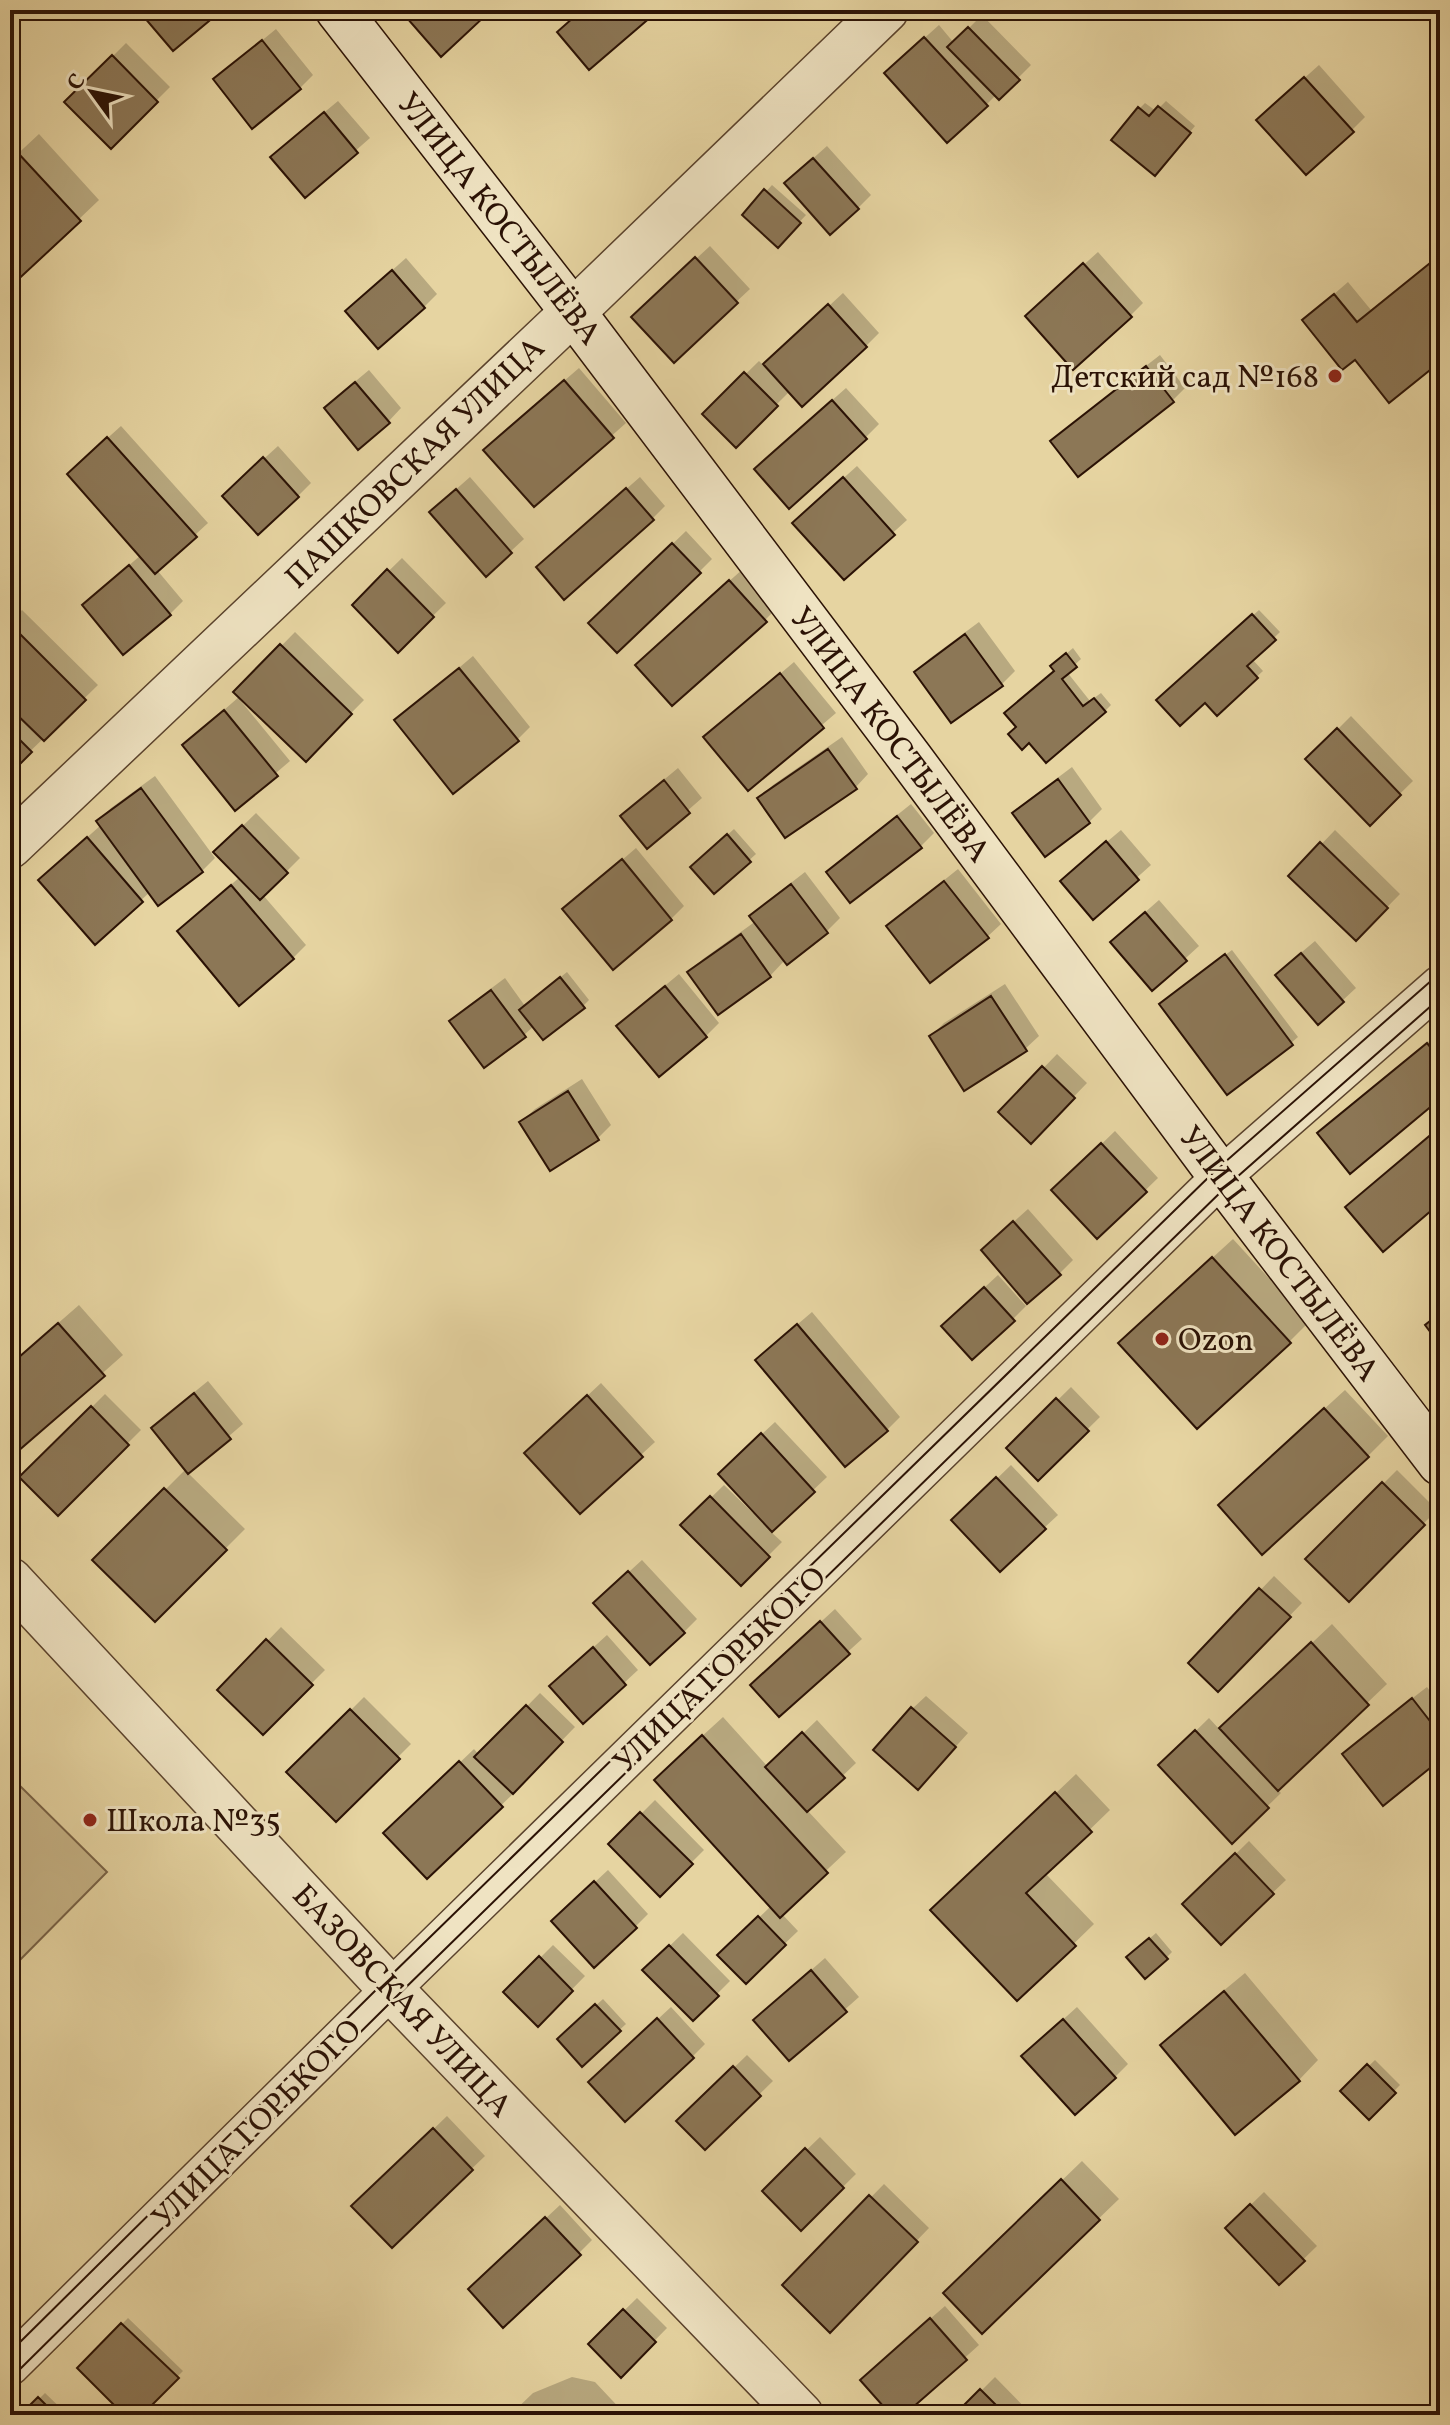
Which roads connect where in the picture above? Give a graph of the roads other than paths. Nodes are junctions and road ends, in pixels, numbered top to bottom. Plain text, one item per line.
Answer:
1 (338, 10) edge
2 (886, 10) edge
3 (573, 312) junction
4 (10, 846) edge
5 (1440, 985) edge
6 (1221, 1177) junction
7 (1440, 1463) edge
8 (10, 1580) edge
9 (391, 1989) junction
10 (10, 2366) edge
11 (801, 2415) edge

1 - 3 street, УЛИЦА КОСТЫЛЁВА
2 - 3 street, ПАШКОВСКАЯ УЛИЦА
3 - 4 street, ПАШКОВСКАЯ УЛИЦА
3 - 6 street, УЛИЦА КОСТЫЛЁВА
5 - 6 street, УЛИЦА ГОРЬКОГО
6 - 7 street, УЛИЦА КОСТЫЛЁВА
6 - 9 street, УЛИЦА ГОРЬКОГО
8 - 9 street, БАЗОВСКАЯ УЛИЦА
9 - 10 street, УЛИЦА ГОРЬКОГО
9 - 11 street, БАЗОВСКАЯ УЛИЦА

